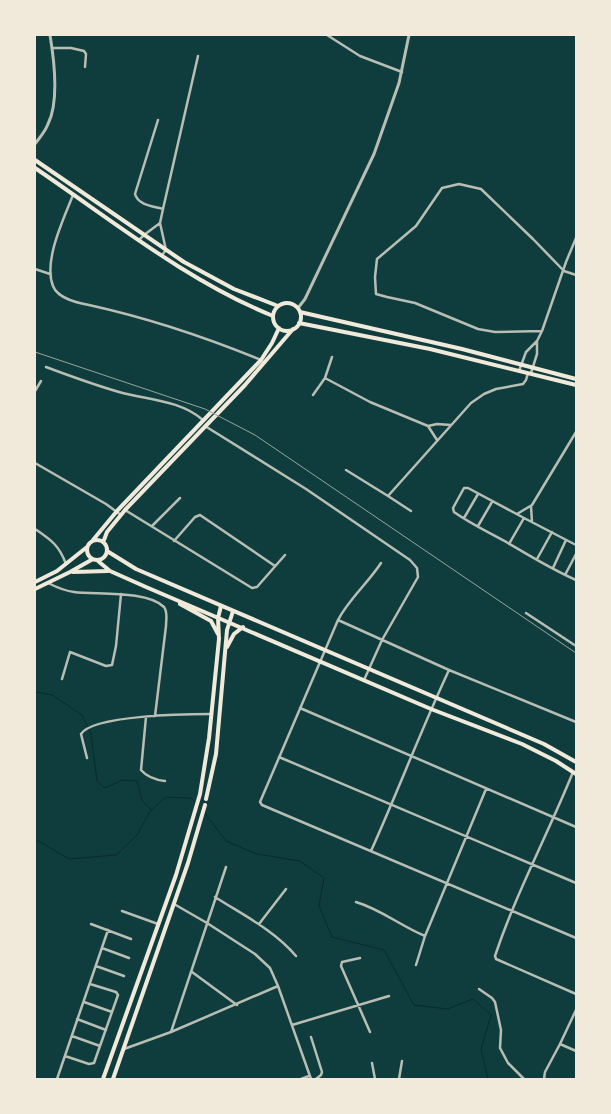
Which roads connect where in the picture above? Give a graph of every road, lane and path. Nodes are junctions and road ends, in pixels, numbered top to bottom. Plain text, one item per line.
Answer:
1 (50, 35) edge
2 (327, 35) edge
3 (409, 35) edge
4 (52, 48) junction
5 (198, 56) dead end
6 (85, 66) dead end
7 (402, 72) junction
8 (158, 120) dead end
9 (35, 144) edge
10 (35, 160) edge
11 (35, 168) edge
12 (73, 195) junction
13 (163, 210) junction
14 (160, 223) junction
15 (144, 235) junction
16 (576, 238) edge
17 (139, 240) junction
18 (166, 250) junction
19 (162, 255) junction
20 (35, 269) edge
21 (564, 271) junction
22 (50, 274) junction
23 (576, 275) edge
24 (223, 284) junction
25 (218, 290) junction
26 (278, 306) junction
27 (299, 310) junction
28 (274, 316) junction
29 (299, 324) junction
30 (279, 328) junction
31 (293, 329) junction
32 (542, 331) junction
33 (537, 341) junction
34 (332, 357) dead end
35 (260, 360) junction
36 (521, 364) junction
37 (46, 367) dead end
38 (534, 367) junction
39 (519, 371) junction
40 (530, 374) junction
41 (325, 378) junction
42 (576, 379) edge
43 (41, 381) dead end
44 (576, 385) edge
45 (35, 391) edge
46 (313, 395) dead end
47 (203, 420) junction
48 (206, 426) junction
49 (428, 426) junction
50 (451, 426) junction
51 (576, 432) edge
52 (437, 440) junction
53 (174, 451) junction
54 (179, 455) junction
55 (35, 463) edge
56 (346, 470) dead end
57 (478, 494) junction
58 (388, 496) junction
59 (180, 498) dead end
60 (492, 502) junction
61 (532, 505) junction
62 (125, 510) junction
63 (117, 511) junction
64 (411, 511) dead end
65 (516, 514) junction
66 (121, 515) junction
67 (464, 518) junction
68 (524, 518) junction
69 (532, 522) junction
70 (152, 526) junction
71 (478, 526) junction
72 (35, 529) edge
73 (552, 532) junction
74 (93, 540) junction
75 (104, 540) junction
76 (566, 540) junction
77 (174, 541) junction
78 (509, 544) junction
79 (576, 545) edge
80 (87, 547) junction
81 (107, 552) junction
82 (576, 554) edge
83 (285, 555) dead end
84 (93, 558) junction
85 (537, 559) junction
86 (98, 561) junction
87 (380, 563) dead end
88 (66, 564) junction
89 (275, 566) junction
90 (553, 568) junction
91 (110, 571) junction
92 (70, 572) junction
93 (565, 575) junction
94 (576, 580) edge
95 (35, 582) edge
96 (48, 584) junction
97 (35, 589) edge
98 (122, 594) junction
99 (174, 599) junction
100 (221, 606) junction
101 (233, 611) junction
102 (526, 613) dead end
103 (218, 618) junction
104 (338, 620) junction
105 (229, 622) junction
106 (242, 627) junction
107 (219, 639) junction
108 (382, 640) junction
109 (576, 646) edge
110 (324, 651) junction
111 (225, 652) junction
112 (320, 662) junction
113 (368, 669) junction
114 (448, 670) junction
115 (62, 678) dead end
116 (364, 680) junction
117 (436, 698) junction
118 (299, 708) junction
119 (431, 709) junction
120 (211, 714) junction
121 (155, 716) junction
122 (146, 717) junction
123 (576, 722) edge
124 (279, 757) junction
125 (87, 758) dead end
126 (412, 758) junction
127 (576, 762) edge
128 (575, 773) edge
129 (165, 781) dead end
130 (486, 789) junction
131 (206, 799) dead end
132 (205, 805) dead end
133 (392, 805) junction
134 (554, 818) junction
135 (576, 827) edge
136 (466, 836) junction
137 (371, 851) junction
138 (532, 865) junction
139 (226, 866) dead end
140 (576, 883) edge
141 (446, 884) junction
142 (286, 889) dead end
143 (215, 898) junction
144 (356, 902) dead end
145 (174, 904) junction
146 (122, 911) dead end
147 (513, 911) junction
148 (207, 923) junction
149 (91, 924) dead end
150 (158, 924) junction
151 (259, 924) junction
152 (108, 930) junction
153 (425, 936) junction
154 (576, 938) edge
155 (131, 939) dead end
156 (102, 948) junction
157 (296, 956) dead end
158 (129, 958) dead end
159 (360, 958) dead end
160 (416, 965) dead end
161 (96, 966) junction
162 (192, 972) junction
163 (124, 976) dead end
164 (90, 984) junction
165 (278, 986) junction
166 (479, 989) dead end
167 (576, 994) edge
168 (389, 996) dead end
169 (84, 1002) junction
170 (237, 1004) junction
171 (357, 1005) junction
172 (576, 1010) edge
173 (112, 1012) junction
174 (77, 1019) junction
175 (292, 1025) junction
176 (106, 1030) junction
177 (172, 1032) junction
178 (370, 1032) dead end
179 (72, 1036) junction
180 (311, 1037) dead end
181 (560, 1044) junction
182 (100, 1046) junction
183 (124, 1049) junction
184 (576, 1050) edge
185 (65, 1056) junction
186 (402, 1061) dead end
187 (372, 1063) dead end
188 (310, 1077) edge
189 (57, 1079) edge
190 (103, 1079) edge
191 (112, 1079) edge
192 (301, 1079) edge
193 (316, 1079) edge
194 (374, 1079) edge
195 (399, 1079) edge
196 (524, 1079) edge
197 (544, 1079) edge

1 - 4 street
2 - 7 street
3 - 7 street
4 - 6 street
4 - 9 street
5 - 13 street
7 - 27 street
8 - 13 street
10 - 15 main road
11 - 12 main road
12 - 17 main road
12 - 22 street
13 - 14 street
14 - 15 street
14 - 18 street
15 - 17 street
15 - 18 main road
16 - 21 street
17 - 19 main road
18 - 19 street
18 - 24 main road
19 - 25 main road
20 - 22 street
21 - 23 street
21 - 32 street
21 - 32 street
22 - 35 street
24 - 25 main road
24 - 26 main road
25 - 28 main road
26 - 27 main road
26 - 28 main road
27 - 29 main road
27 - 36 main road
28 - 30 main road
29 - 31 main road
29 - 39 main road
30 - 31 main road
30 - 35 main road
31 - 48 main road
32 - 33 street
33 - 36 street
33 - 38 street
34 - 41 street
35 - 47 main road
36 - 38 main road
36 - 39 street
37 - 47 street
38 - 40 street
38 - 42 main road
39 - 40 main road
40 - 44 main road
40 - 50 street
41 - 46 street
41 - 49 street
43 - 45 street
47 - 53 main road
48 - 54 main road
48 - 108 street
49 - 50 street
49 - 52 street
50 - 52 street
51 - 61 street
52 - 58 street
53 - 54 main road
53 - 63 main road
54 - 62 main road
55 - 63 street
56 - 58 street
57 - 60 street
57 - 67 street
57 - 67 street
58 - 64 street
59 - 70 street
60 - 65 street
60 - 71 street
61 - 65 street
61 - 69 street
62 - 66 main road
62 - 70 street
63 - 66 street
63 - 74 main road
65 - 68 street
66 - 75 main road
67 - 71 street
68 - 69 street
68 - 78 street
69 - 73 street
70 - 77 street
71 - 78 street
72 - 88 street
73 - 76 street
73 - 85 street
74 - 75 main road
74 - 80 main road
75 - 81 main road
76 - 79 street
76 - 90 street
77 - 89 street
77 - 89 street
78 - 85 street
80 - 84 main road
80 - 88 main road
81 - 86 main road
81 - 100 main road
82 - 93 street
83 - 89 street
84 - 86 main road
84 - 92 main road
85 - 90 street
86 - 91 main road
87 - 104 street
88 - 95 main road
90 - 93 street
91 - 92 main road
91 - 99 main road
92 - 96 main road
93 - 94 street
96 - 97 main road
96 - 98 street
98 - 115 street
98 - 121 street
99 - 103 main road
99 - 107 main road
100 - 101 main road
100 - 103 main road
101 - 105 main road
101 - 110 main road
102 - 109 street
103 - 105 main road
103 - 107 main road
104 - 108 street
104 - 110 street
105 - 106 main road
105 - 111 main road
106 - 111 main road
106 - 112 main road
107 - 120 main road
108 - 113 street
108 - 114 street
110 - 112 street
110 - 113 main road
111 - 131 main road
112 - 116 main road
112 - 118 street
113 - 116 street
113 - 117 main road
114 - 117 street
114 - 123 street
116 - 119 main road
117 - 119 street
117 - 127 main road
118 - 124 street
118 - 126 street
119 - 126 street
119 - 128 main road
120 - 121 street
120 - 150 main road
121 - 122 street
122 - 125 street
122 - 129 street
124 - 133 street
124 - 137 street
126 - 130 street
126 - 133 street
128 - 134 street
130 - 134 street
130 - 136 street
132 - 145 main road
133 - 136 street
133 - 137 street
134 - 135 street
134 - 138 street
136 - 138 street
136 - 141 street
137 - 141 street
138 - 140 street
138 - 147 street
139 - 143 street
141 - 147 street
141 - 153 street
142 - 151 street
143 - 148 street
143 - 151 street
144 - 153 street
145 - 148 street
145 - 183 main road
146 - 150 street
147 - 154 street
147 - 167 street
148 - 162 street
148 - 165 street
149 - 152 street
150 - 190 main road
151 - 157 street
152 - 155 street
152 - 156 street
153 - 160 street
156 - 158 street
156 - 161 street
159 - 171 street
161 - 163 street
161 - 164 street
162 - 170 street
162 - 177 street
164 - 169 street
164 - 173 street
165 - 170 street
165 - 175 street
166 - 196 street
168 - 171 street
169 - 173 street
169 - 174 street
170 - 177 street
171 - 175 street
171 - 178 street
172 - 181 street
173 - 176 street
174 - 176 street
174 - 179 street
175 - 188 street
176 - 182 street
177 - 183 street
179 - 182 street
179 - 185 street
180 - 193 street
181 - 184 street
181 - 197 street
182 - 185 street
183 - 191 main road
185 - 189 street
186 - 195 street
187 - 194 street
188 - 192 street

